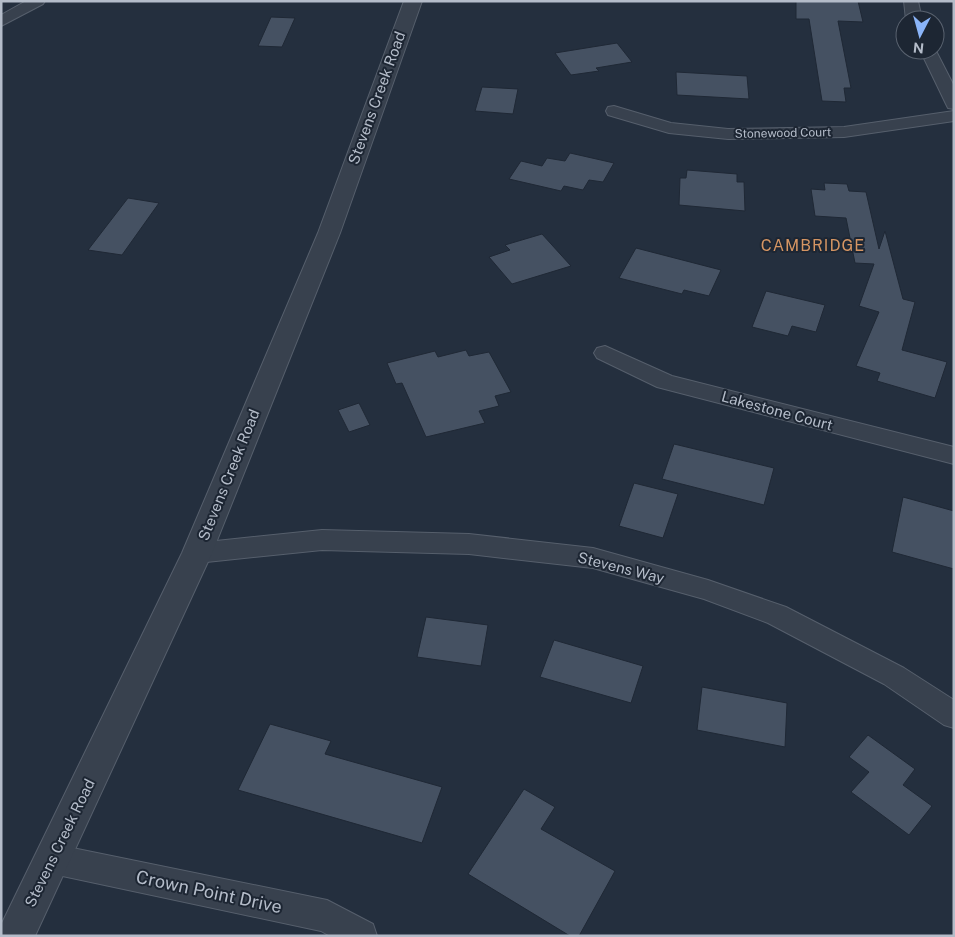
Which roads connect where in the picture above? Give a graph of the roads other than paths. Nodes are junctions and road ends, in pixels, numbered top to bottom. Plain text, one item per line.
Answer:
1 (38, 1) edge
2 (413, 1) edge
3 (1, 21) edge
4 (933, 60) edge
5 (954, 104) edge
6 (614, 111) dead end
7 (954, 116) edge
8 (605, 353) dead end
9 (954, 456) edge
10 (197, 553) junction
11 (954, 716) edge
12 (53, 859) junction
13 (15, 936) edge
14 (361, 936) edge

1 - 3 street
2 - 10 street, Stevens Creek Road
4 - 5 street
6 - 7 street, Stonewood Court
8 - 9 street, Lakestone Court
10 - 11 street, Stevens Way
10 - 12 street, Stevens Creek Road
12 - 13 street, Stevens Creek Road
12 - 14 street, Crown Point Drive

